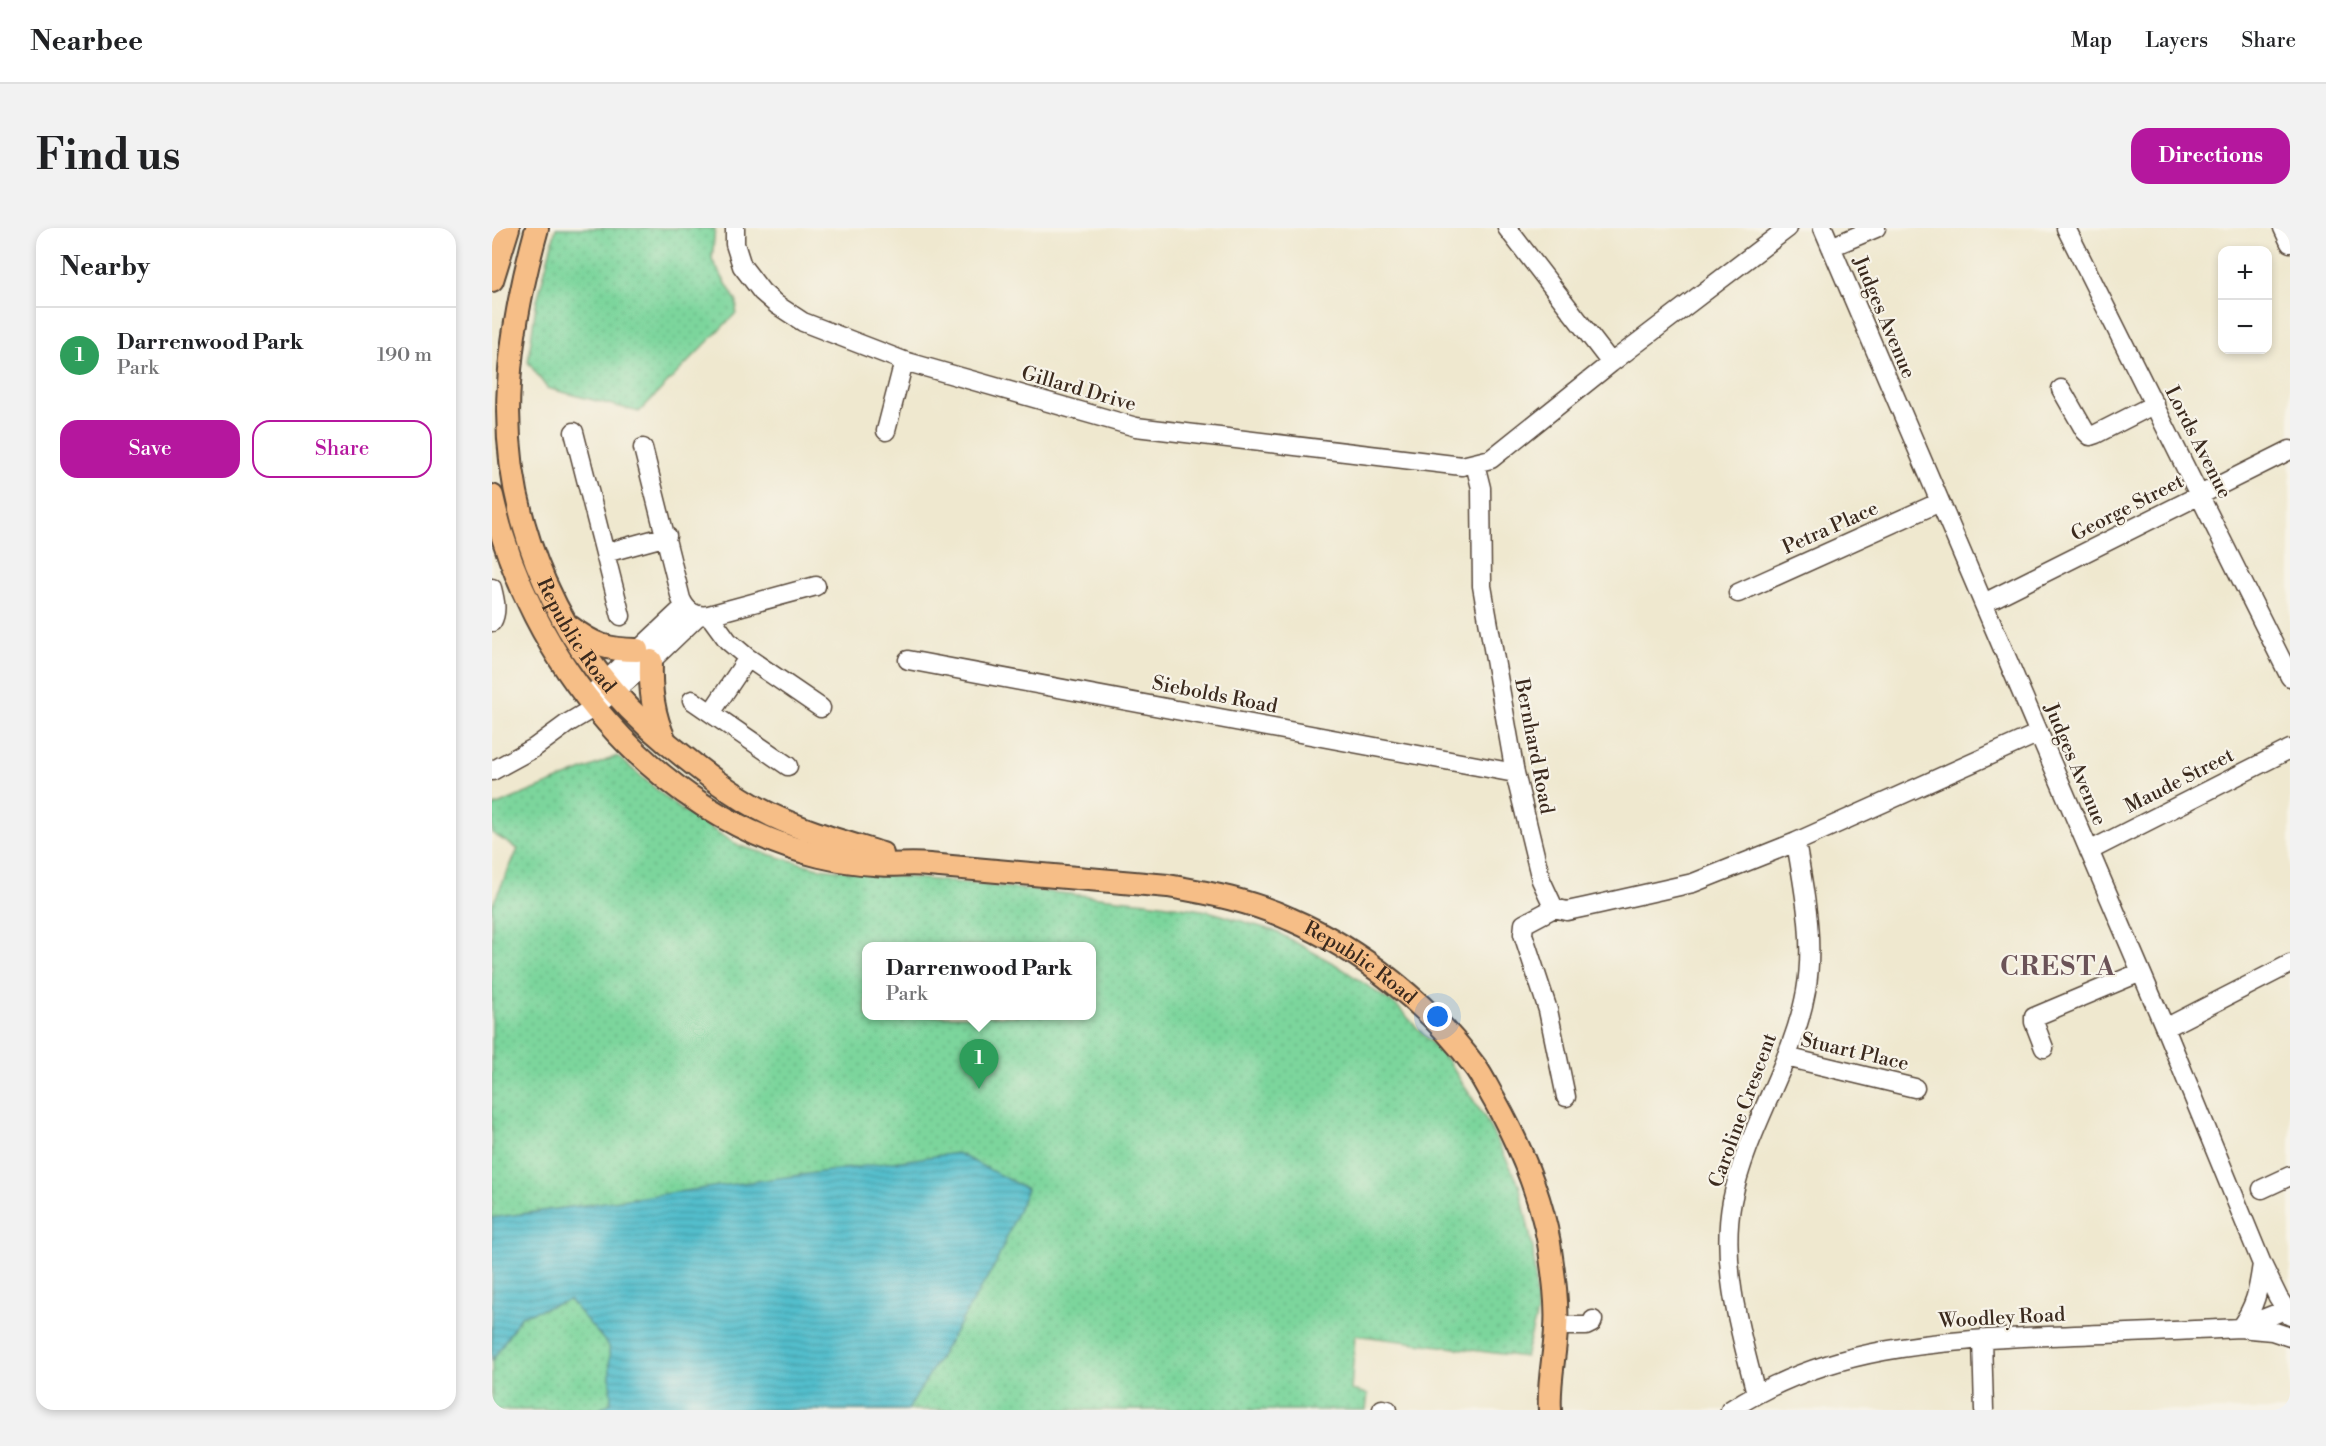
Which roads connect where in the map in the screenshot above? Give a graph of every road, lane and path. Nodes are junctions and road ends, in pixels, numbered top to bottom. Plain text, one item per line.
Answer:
1 (508, 228) edge
2 (537, 228) edge
3 (735, 228) edge
4 (1507, 228) edge
5 (1788, 228) edge
6 (1823, 228) edge
7 (1876, 228) edge
8 (2066, 228) edge
9 (2283, 228) edge
10 (2290, 243) edge
11 (1831, 247) junction
12 (492, 280) edge
13 (904, 361) junction
14 (1611, 363) junction
15 (2061, 389) dead end
16 (2155, 404) junction
17 (886, 431) dead end
18 (574, 432) dead end
19 (643, 448) dead end
20 (2290, 450) edge
21 (1475, 464) junction
22 (2200, 495) junction
23 (492, 496) edge
24 (1940, 502) junction
25 (667, 536) junction
26 (605, 553) junction
27 (816, 586) dead end
28 (492, 588) edge
29 (1738, 593) dead end
30 (1984, 603) junction
31 (697, 613) junction
32 (621, 616) dead end
33 (492, 622) edge
34 (564, 623) junction
35 (644, 656) junction
36 (748, 658) junction
37 (908, 660) dead end
38 (2290, 677) edge
39 (609, 687) junction
40 (692, 700) dead end
41 (591, 703) junction
42 (821, 708) dead end
43 (711, 713) junction
44 (2039, 733) junction
45 (665, 742) junction
46 (2290, 749) edge
47 (788, 766) dead end
48 (492, 771) edge
49 (1515, 773) junction
50 (1796, 842) junction
51 (2089, 851) junction
52 (918, 864) junction
53 (1554, 908) junction
54 (2290, 964) edge
55 (2141, 972) junction
56 (2165, 1028) junction
57 (2044, 1048) dead end
58 (1785, 1057) junction
59 (1915, 1088) dead end
60 (1566, 1097) dead end
61 (2290, 1176) edge
62 (2262, 1190) dead end
63 (2262, 1264) junction
64 (2288, 1313) edge
65 (1593, 1320) dead end
66 (1557, 1326) junction
67 (2240, 1328) junction
68 (2290, 1337) edge
69 (1982, 1339) junction
70 (1756, 1393) junction
71 (1546, 1404) edge
72 (1382, 1409) edge
73 (1388, 1410) edge
74 (1730, 1410) edge
75 (1984, 1410) edge

1 - 12 main road
2 - 34 main road, Republic Road
3 - 13 street, Gillard Drive
4 - 14 street
5 - 14 street
6 - 11 street, Judges Avenue
7 - 11 street
8 - 16 street, Lords Avenue
9 - 10 street
11 - 24 street, Judges Avenue
13 - 17 street
13 - 21 street, Gillard Drive
14 - 21 street
15 - 16 street
16 - 22 street, Lords Avenue
18 - 26 street
19 - 25 street
20 - 22 street, George Street
21 - 49 street, Bernhard Road
22 - 30 street, George Street
22 - 38 street, Lords Avenue
23 - 41 main road, Republic Road
24 - 29 street, Petra Place
24 - 30 street, Judges Avenue
25 - 26 street
25 - 31 street
26 - 32 street
27 - 31 street
28 - 33 street
30 - 44 street, Judges Avenue
31 - 35 street
31 - 36 street
34 - 35 main road
34 - 39 main road, Republic Road
35 - 39 street
35 - 45 main road
36 - 42 street
36 - 43 street
37 - 49 street, Siebolds Road
39 - 41 street
39 - 45 main road, Republic Road
40 - 43 street
41 - 48 street
41 - 52 main road, Republic Road
43 - 47 street
44 - 50 street
44 - 51 street, Judges Avenue
45 - 52 main road, Republic Road
46 - 51 street, Maude Street
49 - 53 street, Bernhard Road
50 - 53 street
50 - 58 street, Caroline Crescent
51 - 55 street, Judges Avenue
52 - 66 main road, Republic Road
53 - 60 street
54 - 56 street
55 - 56 street, Judges Avenue
55 - 57 street
56 - 63 street, Judges Avenue
58 - 59 street, Stuart Place
58 - 70 street, Caroline Crescent
61 - 62 street
63 - 64 street, Judges Avenue
63 - 67 street
64 - 67 street, Woodley Road
65 - 66 street
66 - 71 main road, Republic Road
67 - 68 street
67 - 69 street, Woodley Road
69 - 70 street, Woodley Road
69 - 75 street
70 - 74 street, Woodley Road
72 - 73 street

